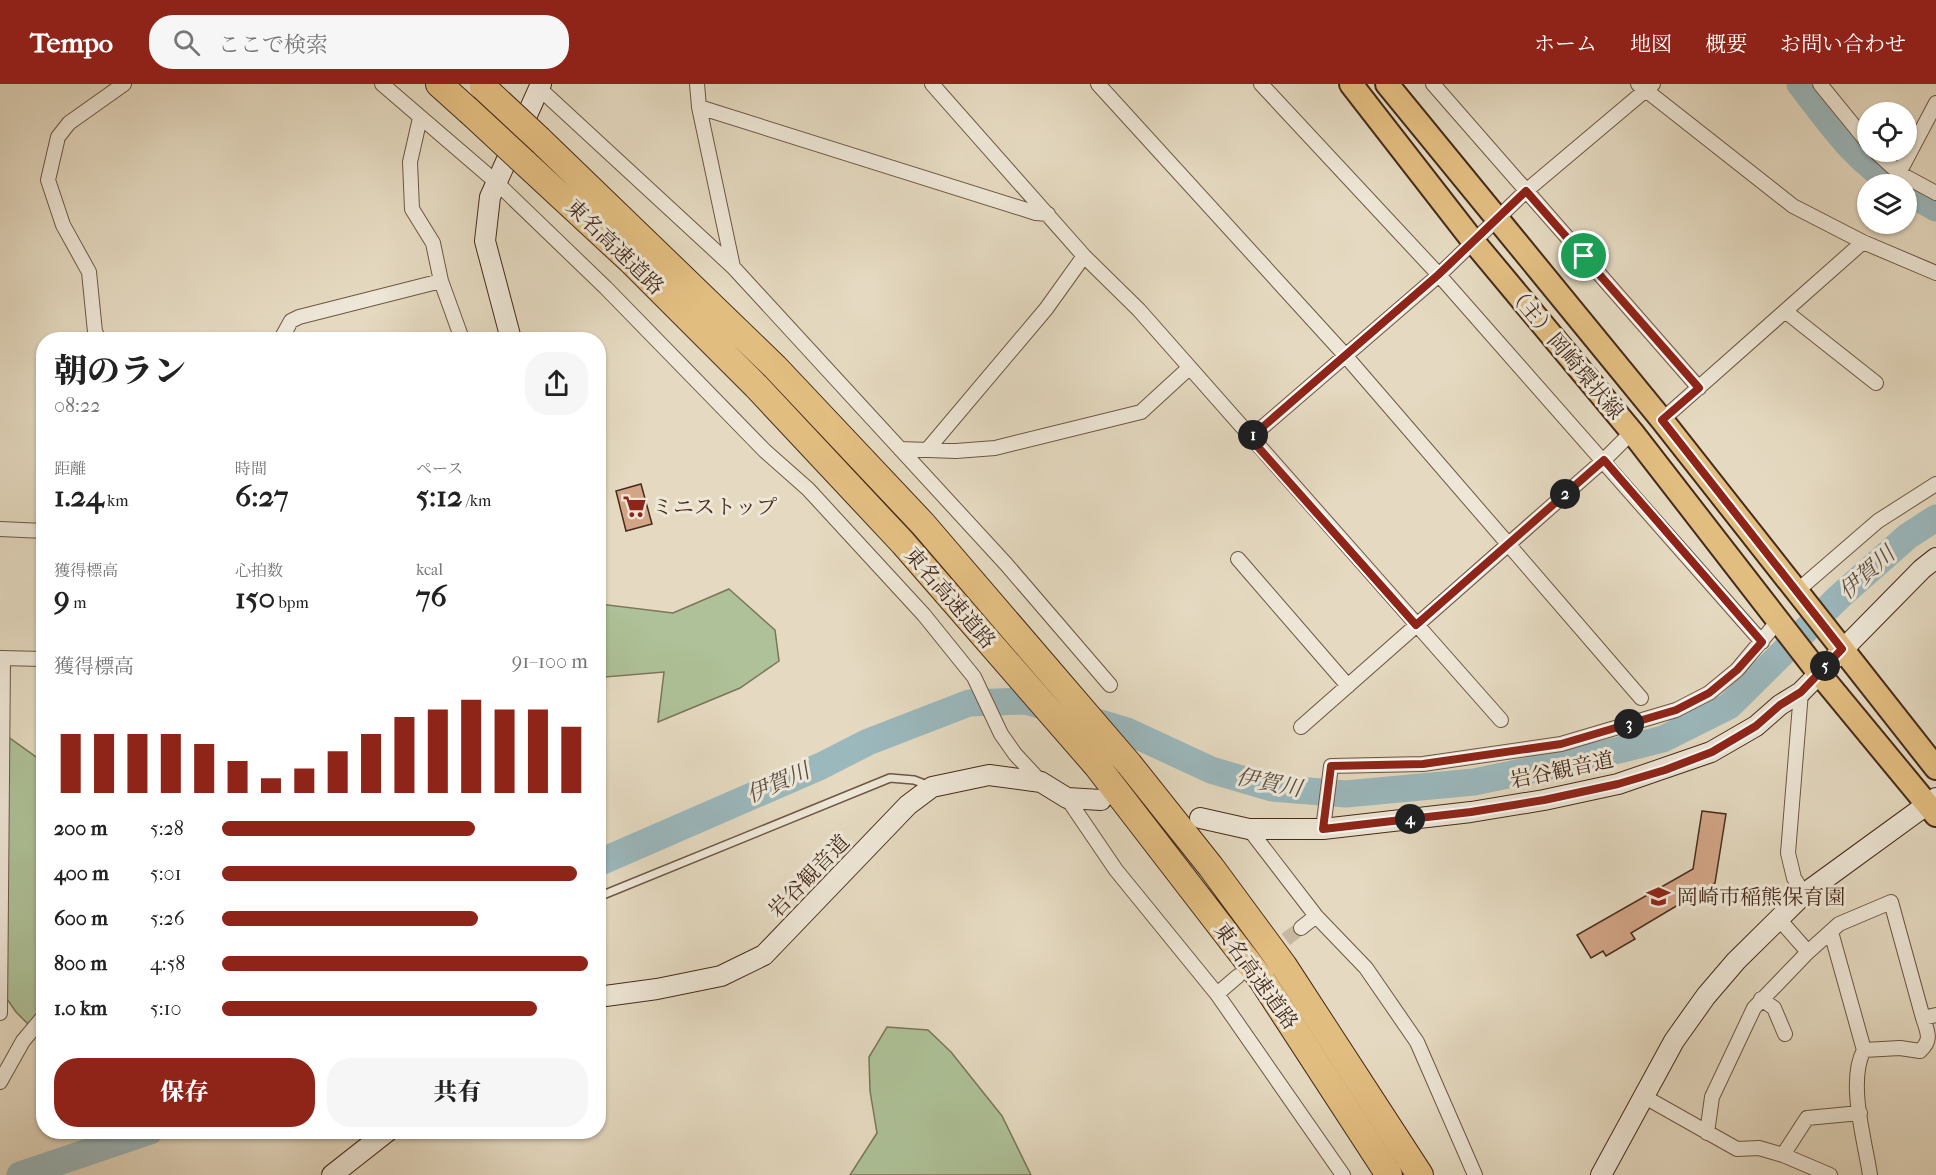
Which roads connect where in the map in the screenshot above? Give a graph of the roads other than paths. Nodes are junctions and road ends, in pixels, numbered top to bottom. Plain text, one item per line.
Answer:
1 (124, 84) edge
2 (382, 84) edge
3 (439, 84) edge
4 (697, 84) edge
5 (932, 84) edge
6 (1098, 84) edge
7 (1261, 84) edge
8 (1351, 84) edge
9 (1387, 84) edge
10 (1433, 84) edge
11 (1820, 84) edge
12 (481, 86) edge
13 (540, 86) edge
14 (1646, 86) edge
15 (1936, 103) edge
16 (699, 107) junction
17 (420, 118) junction
18 (1857, 129) edge
19 (1888, 162) edge
20 (1899, 172) junction
21 (496, 182) junction
22 (1526, 191) junction
23 (1936, 193) edge
24 (1048, 214) junction
25 (1496, 220) junction
26 (1473, 241) junction
27 (1863, 242) junction
28 (1084, 256) junction
29 (733, 267) junction
30 (1936, 273) edge
31 (1438, 275) junction
32 (441, 281) junction
33 (1785, 311) junction
34 (95, 332) edge
35 (285, 332) edge
36 (459, 332) edge
37 (509, 332) edge
38 (1344, 354) junction
39 (1189, 368) junction
40 (1876, 383) dead end
41 (1699, 388) junction
42 (1662, 420) junction
43 (1632, 432) junction
44 (1250, 438) junction
45 (900, 449) junction
46 (927, 450) junction
47 (1604, 460) junction
48 (1936, 484) edge
49 (0, 529) edge
50 (36, 531) edge
51 (1508, 544) junction
52 (1936, 558) edge
53 (1238, 559) dead end
54 (1797, 591) junction
55 (1778, 621) junction
56 (1416, 625) junction
57 (1762, 642) junction
58 (1842, 649) junction
59 (2, 658) edge
60 (36, 659) edge
61 (1818, 672) junction
62 (1110, 685) dead end
63 (1348, 686) junction
64 (1801, 692) junction
65 (1641, 698) dead end
66 (1501, 720) dead end
67 (1301, 726) dead end
68 (0, 750) edge
69 (1936, 768) edge
70 (1041, 782) junction
71 (932, 787) junction
72 (1067, 798) junction
73 (1101, 800) dead end
74 (1933, 805) edge
75 (1200, 818) dead end
76 (1250, 829) junction
77 (1323, 829) junction
78 (606, 894) edge
79 (1804, 894) junction
80 (0, 898) edge
81 (1316, 916) junction
82 (1779, 919) junction
83 (1301, 928) tunnel mouth
84 (1831, 932) junction
85 (1808, 952) junction
86 (1238, 976) dead end
87 (1217, 994) junction
88 (606, 995) edge
89 (1761, 999) junction
90 (0, 1013) edge
91 (1929, 1017) edge
92 (36, 1026) edge
93 (1785, 1034) dead end
94 (1864, 1050) junction
95 (0, 1082) edge
96 (1643, 1096) junction
97 (1860, 1113) junction
98 (1707, 1133) junction
99 (378, 1139) edge
100 (1783, 1155) junction
101 (332, 1175) edge
102 (1342, 1175) edge
103 (1389, 1175) edge
104 (1420, 1175) edge
105 (1475, 1175) edge
106 (1601, 1175) edge
107 (1830, 1175) edge
108 (1870, 1175) edge

1 - 34 street
2 - 17 street
3 - 103 highway, 東名高速道路, bridge
4 - 16 street
5 - 24 street
6 - 38 street
7 - 31 street
8 - 26 main road, （主）岡崎環状線
9 - 25 main road, （主）岡崎環状線
10 - 22 street
11 - 18 street
12 - 104 highway, 東名高速道路, bridge
13 - 21 street
13 - 29 street
14 - 22 street
14 - 27 street
15 - 20 street
16 - 24 street
16 - 29 street
17 - 21 street
17 - 32 street
19 - 20 street
20 - 23 street
21 - 37 street
21 - 70 street
22 - 25 street
22 - 41 street
24 - 28 street
25 - 26 street
25 - 42 main road, （主）岡崎環状線
26 - 31 street
26 - 43 main road, （主）岡崎環状線
27 - 30 street
27 - 33 street
28 - 39 street
28 - 46 street
29 - 45 street
31 - 38 street
31 - 47 street
32 - 35 street
32 - 36 street
33 - 40 street
33 - 41 street
38 - 44 street
38 - 51 street
39 - 44 street
39 - 46 street
41 - 42 street
42 - 54 main road, （主）岡崎環状線
43 - 47 street
43 - 55 main road, （主）岡崎環状線
44 - 56 street
45 - 46 street
45 - 62 street
47 - 51 street
47 - 57 street
48 - 54 street
49 - 50 street
51 - 56 street
51 - 65 street
52 - 58 street, 岩谷観音道
53 - 63 street
54 - 58 main road, （主）岡崎環状線
55 - 57 street
55 - 61 main road, （主）岡崎環状線
56 - 63 street
56 - 66 street
57 - 77 street
58 - 61 street, 岩谷観音道
58 - 69 main road
59 - 60 street
59 - 68 street
61 - 64 street, 岩谷観音道
61 - 74 main road
63 - 67 street
64 - 77 street, 岩谷観音道
64 - 79 street
68 - 80 street
70 - 71 street, 岩谷観音道
70 - 72 street
71 - 78 lane
71 - 88 street, 岩谷観音道
72 - 73 street
72 - 87 street
74 - 79 street
75 - 76 street, 岩谷観音道
76 - 77 street, 岩谷観音道
76 - 81 street
79 - 82 street
80 - 90 street
81 - 83 street
81 - 105 street
82 - 85 street
82 - 96 street
84 - 85 street
84 - 91 street
84 - 94 street
85 - 89 street
86 - 87 street
87 - 102 street
89 - 93 street
89 - 98 street
91 - 94 street
92 - 95 street
94 - 97 street
96 - 98 street
96 - 106 street
97 - 100 street
97 - 108 street
98 - 100 street
99 - 101 street
100 - 107 street

